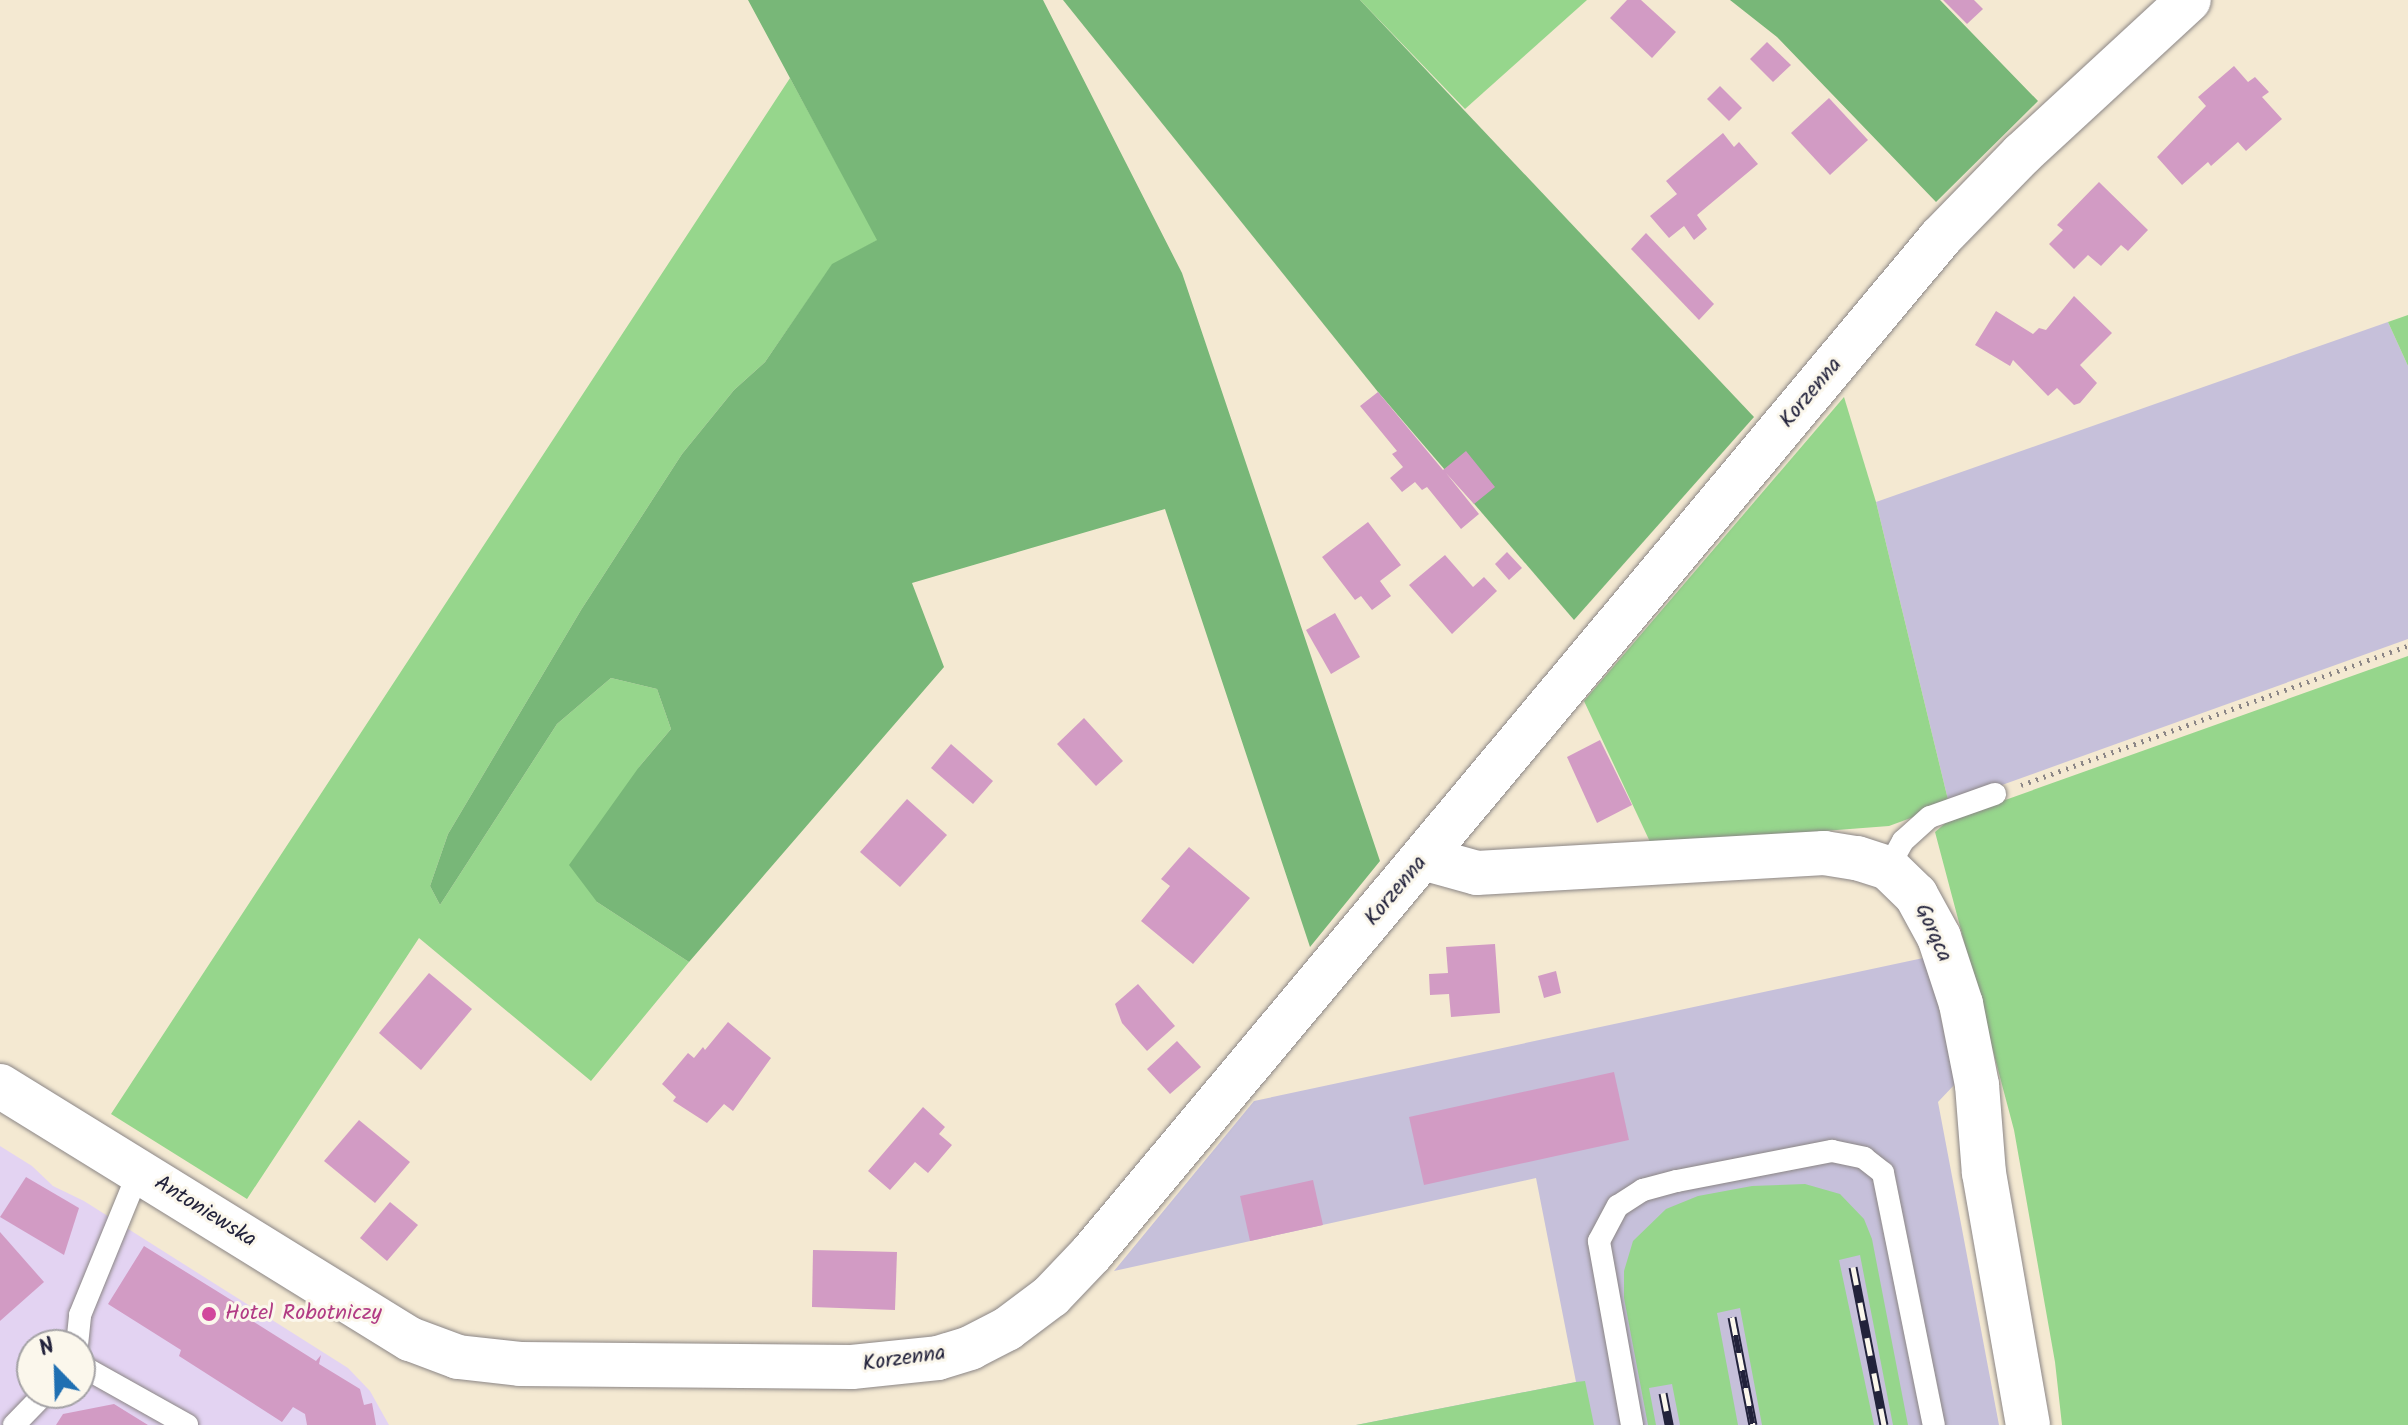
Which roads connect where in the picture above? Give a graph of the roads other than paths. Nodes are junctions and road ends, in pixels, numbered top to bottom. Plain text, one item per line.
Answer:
1 (2189, 0) edge
2 (1995, 794) road end
3 (1423, 858) junction
4 (1888, 868) junction
5 (0, 1086) edge
6 (139, 1171) junction
7 (79, 1329) edge
8 (410, 1339) joint
9 (96, 1374) edge
10 (30, 1409) edge
11 (14, 1425) edge
12 (187, 1425) edge
13 (1632, 1425) edge
14 (1934, 1425) edge
15 (2028, 1425) edge

1 - 3 street, Korzenna
2 - 4 lane
3 - 4 street, Gorąca
3 - 8 street, Korzenna
4 - 15 street, Gorąca
5 - 6 street, Antoniewska
6 - 7 lane
6 - 8 street, Antoniewska
9 - 12 lane
10 - 11 lane
13 - 14 lane

